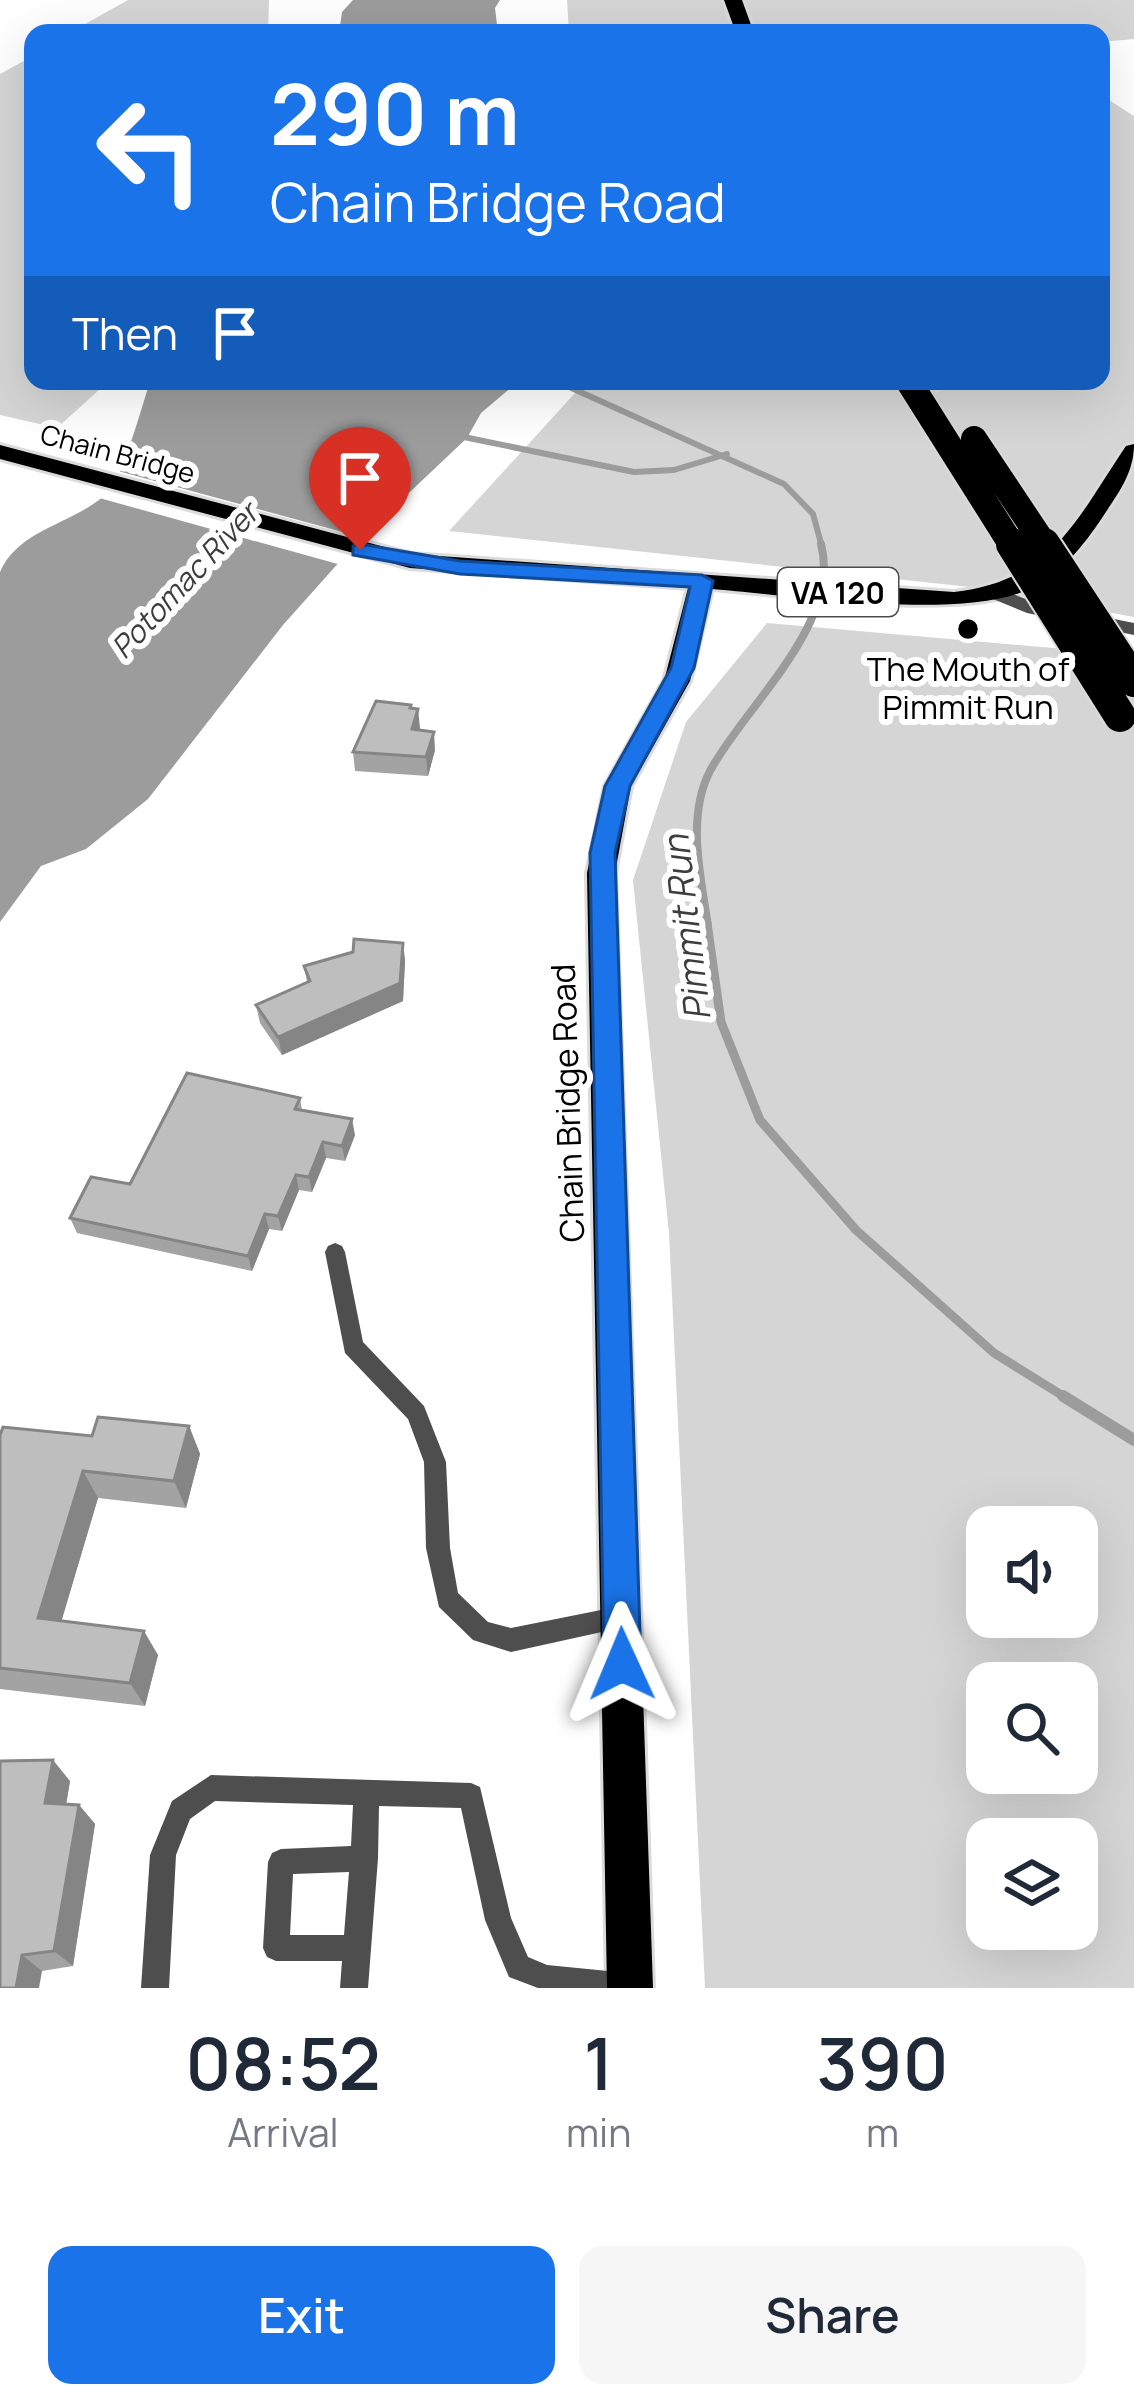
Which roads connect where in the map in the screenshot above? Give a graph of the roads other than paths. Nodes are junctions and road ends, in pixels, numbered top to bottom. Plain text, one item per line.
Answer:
1 (928, 390) edge
2 (929, 390) edge
3 (1134, 451) edge
4 (0, 452) edge
5 (702, 581) junction
6 (1000, 595) junction
7 (1134, 629) edge
8 (1134, 681) edge
9 (1127, 726) edge
10 (335, 1252) dead end
11 (622, 1618) junction
12 (367, 1793) junction
13 (364, 1858) junction
14 (358, 1948) junction
15 (629, 1987) edge
16 (155, 1988) edge
17 (353, 1988) edge

1 - 9 highway, bridge
2 - 8 highway, bridge
3 - 6 main road, VA 120
4 - 5 main road, Chain Bridge
5 - 6 main road, VA 120
5 - 11 main road, Chain Bridge Road
6 - 7 street
10 - 11 lane
11 - 15 main road, Chain Bridge Road
12 - 13 lane
12 - 15 lane
12 - 16 lane
13 - 14 lane
13 - 14 lane
14 - 17 lane

